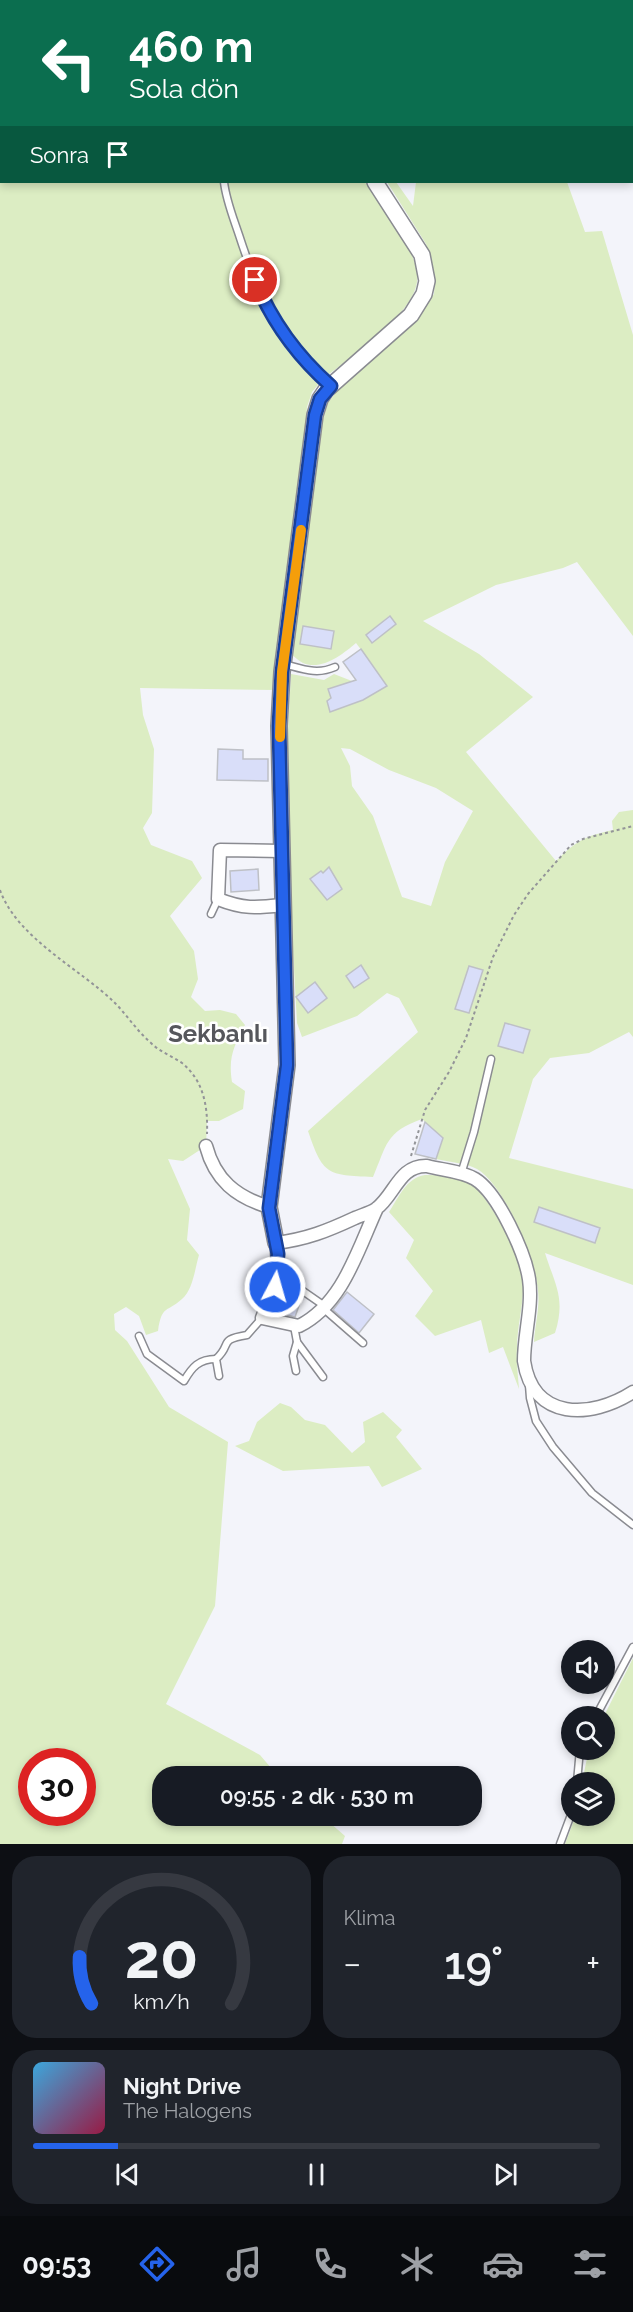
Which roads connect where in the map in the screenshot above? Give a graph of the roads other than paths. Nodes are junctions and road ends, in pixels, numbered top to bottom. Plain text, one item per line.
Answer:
1 (224, 183) edge
2 (376, 183) edge
3 (331, 386) junction
4 (283, 663) junction
5 (336, 667) dead end
6 (281, 851) junction
7 (218, 899) junction
8 (282, 905) junction
9 (211, 914) dead end
10 (491, 1059) dead end
11 (206, 1146) road end
12 (461, 1174) junction
13 (269, 1208) junction
14 (377, 1208) junction
15 (276, 1243) junction
16 (277, 1273) junction
17 (325, 1308) junction
18 (262, 1318) junction
19 (294, 1326) junction
20 (139, 1336) dead end
21 (297, 1342) junction
22 (363, 1343) dead end
23 (216, 1359) junction
24 (296, 1371) dead end
25 (219, 1376) dead end
26 (323, 1377) dead end
27 (529, 1382) junction
28 (633, 1392) edge
29 (633, 1526) edge
30 (633, 1647) edge
31 (601, 1706) edge
32 (567, 1826) edge
33 (560, 1844) edge

1 - 3 lane
2 - 3 street
3 - 4 street
4 - 5 lane
4 - 6 street
6 - 7 street
6 - 8 street
7 - 8 street
7 - 9 lane
8 - 13 street
10 - 12 lane
11 - 13 street
12 - 14 street
12 - 27 street
13 - 15 street
14 - 15 street
14 - 17 street
15 - 16 street
16 - 17 lane
16 - 18 street
17 - 19 street
17 - 22 lane
18 - 19 street
18 - 23 lane
19 - 21 lane
20 - 23 lane
21 - 24 lane
21 - 26 lane
23 - 25 lane
27 - 28 street
27 - 29 lane
30 - 31 lane
32 - 33 lane

